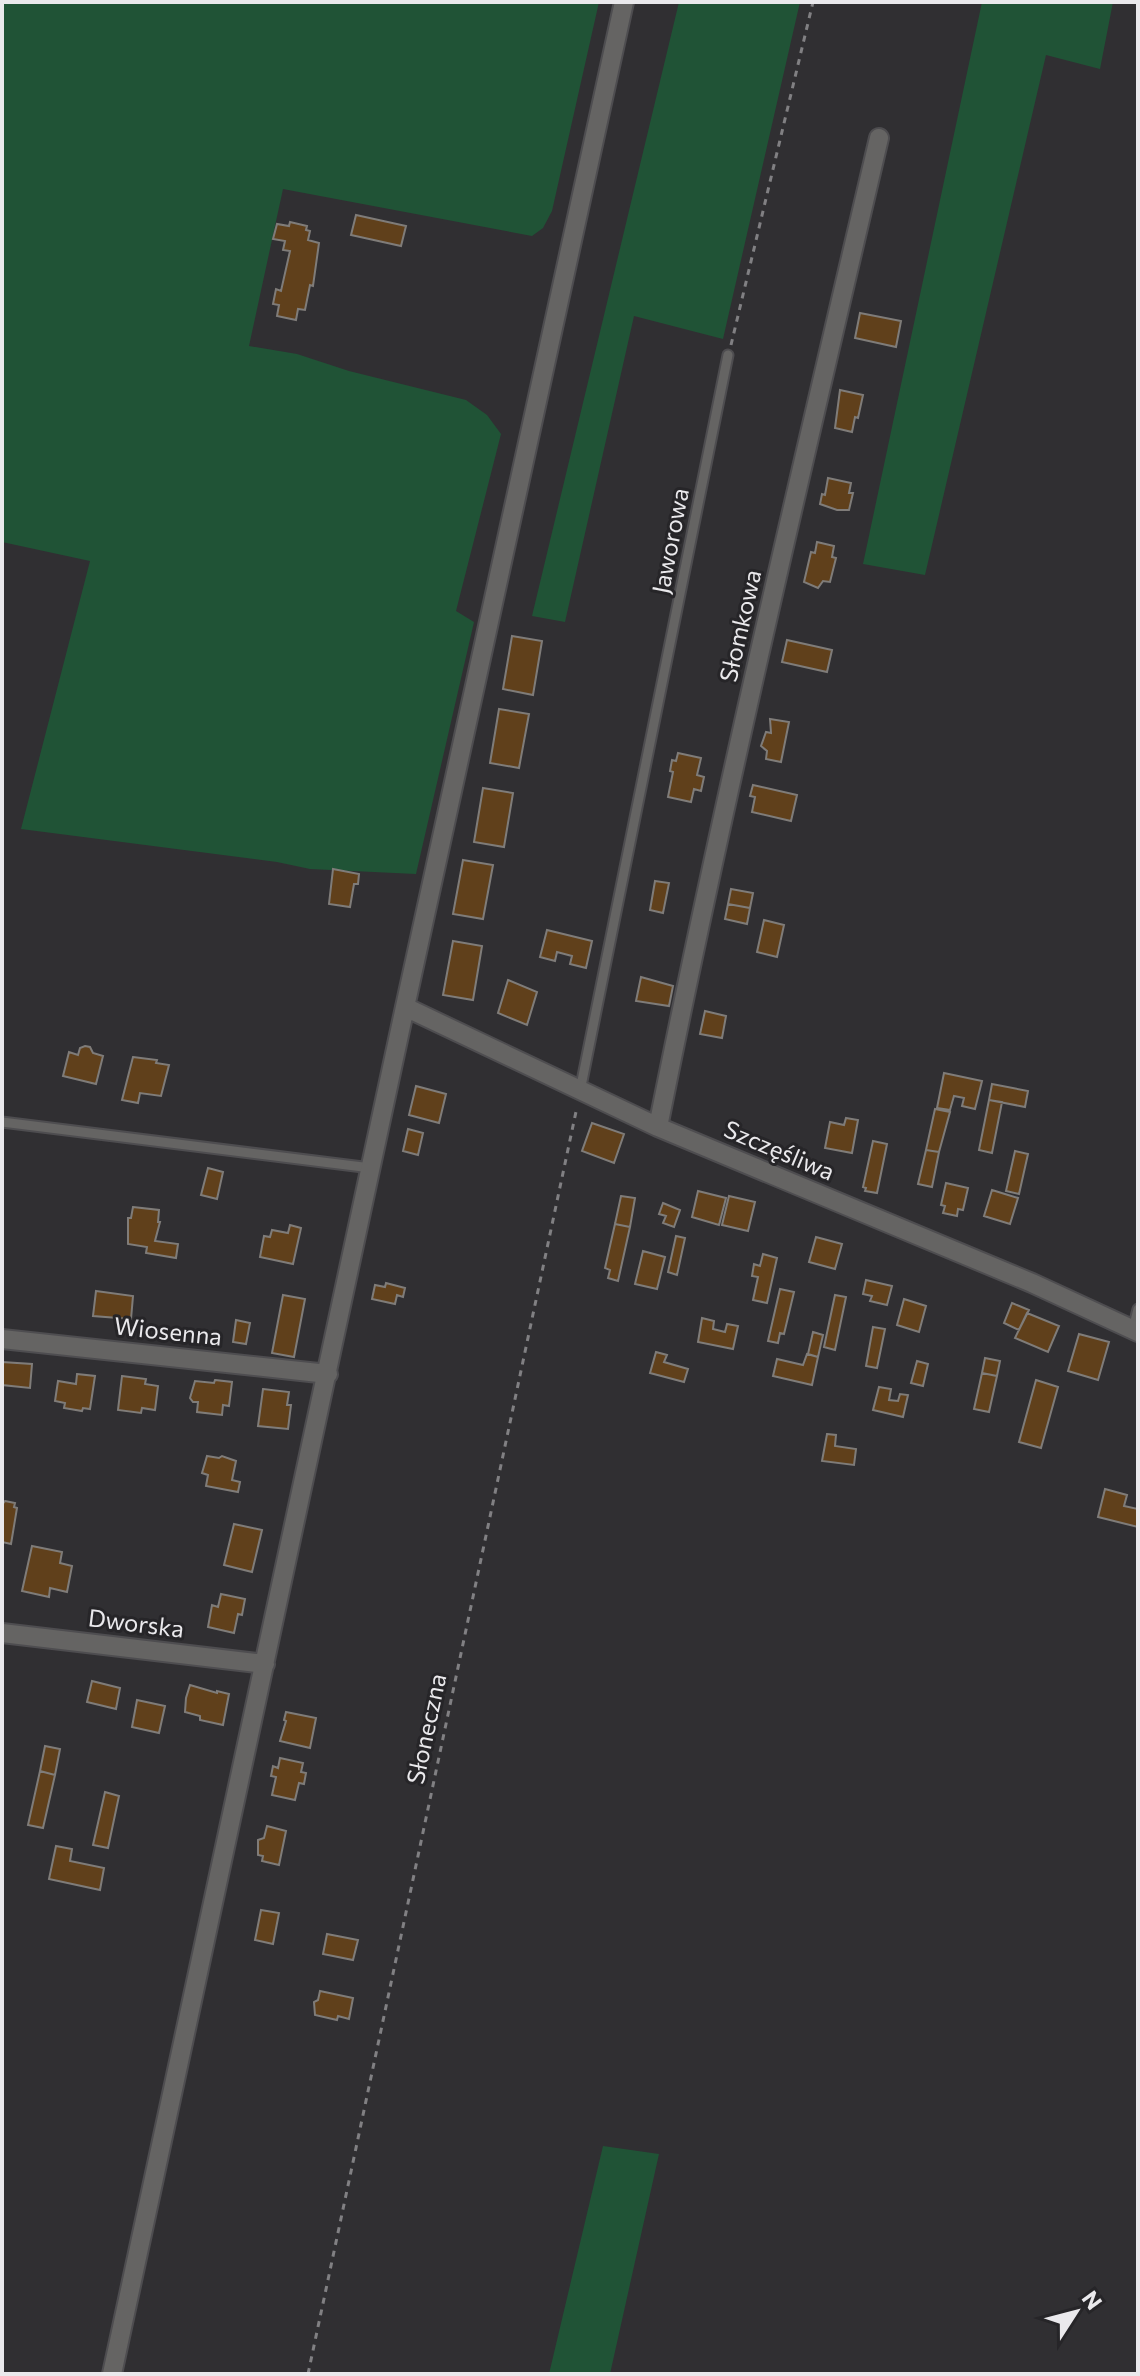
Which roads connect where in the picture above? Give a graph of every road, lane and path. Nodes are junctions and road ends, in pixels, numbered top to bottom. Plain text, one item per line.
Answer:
1 (624, 2) edge
2 (813, 2) edge
3 (879, 138) dead end
4 (728, 355) joint
5 (405, 1007) junction
6 (580, 1091) junction
7 (2, 1122) edge
8 (658, 1127) junction
9 (371, 1168) junction
10 (1138, 1309) edge
11 (1136, 1331) edge
12 (2, 1339) edge
13 (328, 1374) junction
14 (2, 1633) edge
15 (265, 1664) junction
16 (112, 2374) edge
17 (308, 2374) edge

1 - 5 street
2 - 4 path
3 - 8 street, Słomkowa
4 - 6 lane, Jaworowa
5 - 6 street, Szczęśliwa
5 - 9 street
6 - 8 street, Szczęśliwa
6 - 17 path, Słoneczna
7 - 9 lane
8 - 11 street, Szczęśliwa
9 - 13 street
10 - 11 lane
12 - 13 street, Wiosenna
13 - 15 street
14 - 15 street, Dworska
15 - 16 street

